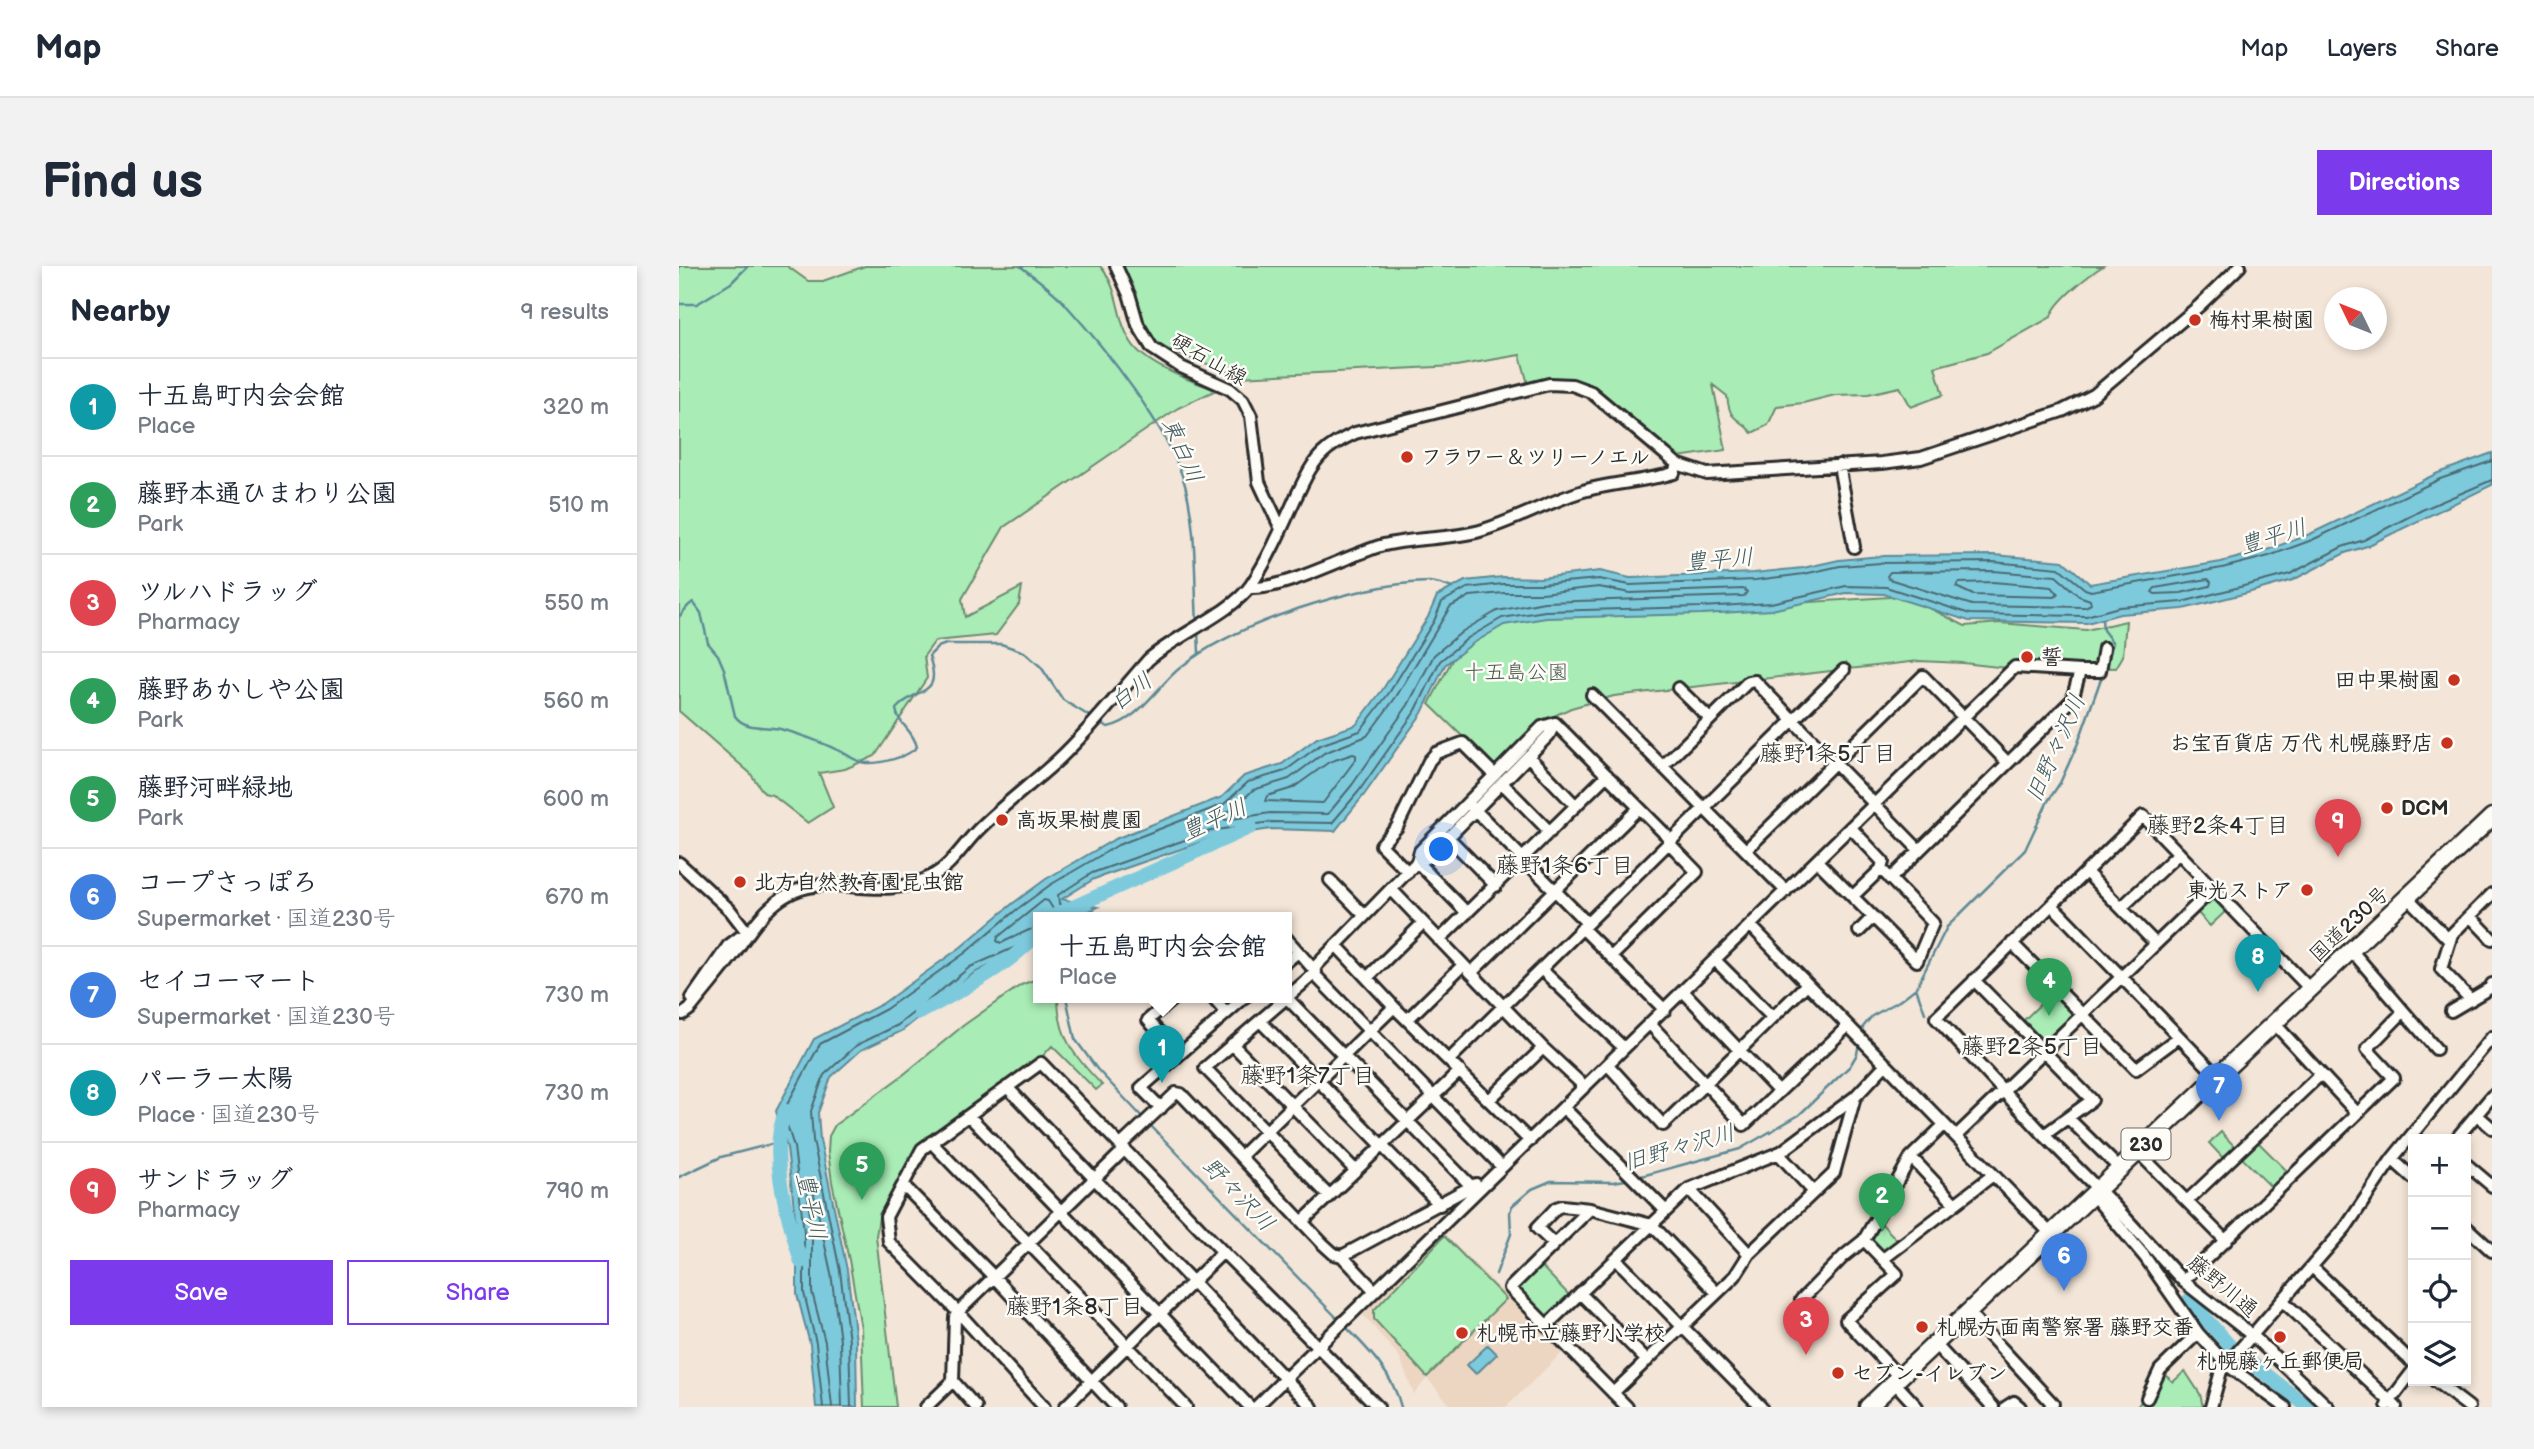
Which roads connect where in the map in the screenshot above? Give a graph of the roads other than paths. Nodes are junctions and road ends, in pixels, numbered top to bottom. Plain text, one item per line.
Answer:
1 (1116, 266) edge
2 (2240, 266) edge
3 (1677, 464) junction
4 (1839, 465) junction
5 (1281, 529) junction
6 (1854, 547) dead end
7 (1249, 588) junction
8 (2104, 648) dead end
9 (1844, 670) dead end
10 (2080, 671) junction
11 (1678, 688) dead end
12 (1592, 695) dead end
13 (1963, 717) junction
14 (1710, 719) junction
15 (1793, 720) junction
16 (1555, 723) junction
17 (1528, 756) junction
18 (1834, 762) junction
19 (2008, 763) junction
20 (1663, 766) junction
21 (1607, 775) junction
22 (1498, 779) junction
23 (1874, 804) junction
24 (1576, 806) junction
25 (1472, 807) junction
26 (1704, 807) junction
27 (1639, 808) junction
28 (2492, 817) edge
29 (1851, 828) junction
30 (1550, 832) junction
31 (1449, 838) junction
32 (1669, 841) junction
33 (1919, 849) junction
34 (1746, 850) junction
35 (2179, 853) junction
36 (1523, 859) junction
37 (1817, 861) junction
38 (1417, 862) junction
39 (679, 863) edge
40 (1881, 869) junction
41 (1408, 872) junction
42 (2086, 872) junction
43 (1890, 879) junction
44 (1330, 880) dead end
45 (1496, 886) junction
46 (2213, 889) junction
47 (1391, 890) junction
48 (1555, 891) junction
49 (1786, 891) junction
50 (2492, 894) edge
51 (1853, 897) junction
52 (2407, 897) junction
53 (2052, 905) junction
54 (2121, 908) junction
55 (1467, 913) junction
56 (1364, 915) junction
57 (2470, 916) junction
58 (1873, 917) junction
59 (1423, 923) junction
60 (1585, 926) junction
61 (1751, 926) junction
62 (1859, 931) dead end
63 (747, 932) junction
64 (2492, 939) edge
65 (1439, 940) junction
66 (2450, 941) junction
67 (2012, 943) junction
68 (2155, 943) junction
69 (1336, 944) junction
70 (1292, 945) edge
71 (2351, 950) junction
72 (1298, 952) junction
73 (1292, 957) edge
74 (1611, 957) junction
75 (1715, 960) junction
76 (1467, 969) junction
77 (1541, 969) junction
78 (1313, 971) junction
79 (2122, 976) junction
80 (1368, 977) junction
81 (1975, 980) junction
82 (1807, 984) junction
83 (2492, 984) edge
84 (2310, 989) junction
85 (1683, 991) junction
86 (1292, 993) edge
87 (2471, 1000) junction
88 (1168, 1003) edge
89 (1217, 1003) edge
90 (1238, 1003) edge
91 (1281, 1003) edge
92 (1292, 1003) edge
93 (1503, 1006) junction
94 (1394, 1007) junction
95 (1665, 1010) junction
96 (2451, 1011) dead end
97 (2403, 1012) junction
98 (1226, 1013) junction
99 (2082, 1014) junction
100 (681, 1016) edge
101 (1772, 1017) junction
102 (1407, 1020) junction
103 (1260, 1021) junction
104 (2274, 1023) junction
105 (1650, 1024) junction
106 (1369, 1031) junction
107 (1856, 1034) junction
108 (2179, 1037) junction
109 (2492, 1037) edge
110 (1232, 1044) junction
111 (1543, 1048) junction
112 (1625, 1048) junction
113 (2436, 1049) dead end
114 (1739, 1050) junction
115 (2044, 1051) junction
116 (1178, 1054) junction
117 (1344, 1056) junction
118 (1449, 1060) junction
119 (1886, 1064) junction
120 (1608, 1065) junction
121 (1459, 1071) junction
122 (2321, 1074) junction
123 (2218, 1077) junction
124 (1318, 1081) junction
125 (1705, 1084) junction
126 (1007, 1087) junction
127 (1585, 1087) junction
128 (2003, 1090) junction
129 (1779, 1092) junction
130 (2492, 1096) edge
131 (1433, 1097) junction
132 (1855, 1097) junction
133 (1489, 1101) junction
134 (1293, 1105) junction
135 (1565, 1108) junction
136 (1158, 1110) junction
137 (2357, 1113) junction
138 (2476, 1115) junction
139 (969, 1116) junction
140 (2069, 1118) junction
141 (1407, 1121) junction
142 (1944, 1125) junction
143 (2492, 1128) edge
144 (1266, 1131) junction
145 (2460, 1134) edge
146 (1956, 1136) junction
147 (2043, 1136) junction
148 (1529, 1141) junction
149 (931, 1142) junction
150 (1381, 1145) junction
151 (1123, 1147) junction
152 (2138, 1152) junction
153 (1778, 1153) junction
154 (1241, 1156) junction
155 (1912, 1157) junction
156 (2392, 1159) junction
157 (1502, 1167) junction
158 (2471, 1168) edge
159 (2120, 1169) junction
160 (1355, 1170) junction
161 (2408, 1173) edge
162 (1993, 1175) junction
163 (1094, 1178) junction
164 (903, 1185) junction
165 (2492, 1186) edge
166 (1472, 1187) junction
167 (1689, 1189) junction
168 (1814, 1192) junction
169 (2096, 1192) junction
170 (1329, 1196) junction
171 (2187, 1201) junction
172 (1955, 1203) junction
173 (1440, 1205) junction
174 (1590, 1209) junction
175 (1062, 1210) junction
176 (1666, 1212) junction
177 (1303, 1221) junction
178 (1652, 1225) junction
179 (2471, 1232) edge
180 (2051, 1234) junction
181 (1864, 1240) junction
182 (2225, 1241) junction
183 (1027, 1243) junction
184 (1554, 1244) junction
185 (2492, 1251) edge
186 (1223, 1252) junction
187 (1749, 1254) junction
188 (1342, 1256) junction
189 (1616, 1259) junction
190 (1883, 1259) junction
191 (2312, 1267) junction
192 (993, 1277) junction
193 (2183, 1281) junction
194 (1192, 1282) junction
195 (1375, 1290) junction
196 (1580, 1293) junction
197 (1717, 1293) junction
198 (1801, 1300) dead end
199 (2283, 1301) junction
200 (958, 1312) junction
201 (1968, 1312) junction
202 (1160, 1314) junction
203 (1547, 1325) junction
204 (1682, 1326) junction
205 (2197, 1333) junction
206 (2251, 1339) junction
207 (1935, 1344) junction
208 (1126, 1346) junction
209 (1318, 1347) junction
210 (2408, 1358) edge
211 (1647, 1361) junction
212 (2229, 1364) junction
213 (2408, 1379) edge
214 (1284, 1380) junction
215 (1897, 1380) junction
216 (953, 1381) junction
217 (1091, 1382) junction
218 (2442, 1386) edge
219 (1613, 1393) junction
220 (2147, 1398) dead end
221 (2391, 1405) edge
222 (926, 1407) edge
223 (976, 1407) edge
224 (1044, 1407) edge
225 (1065, 1407) edge
226 (1116, 1407) edge
227 (1186, 1407) edge
228 (1250, 1407) edge
229 (1256, 1407) edge
230 (1312, 1407) edge
231 (1378, 1407) edge
232 (1627, 1407) edge
233 (1761, 1407) edge
234 (1868, 1407) edge
235 (1917, 1407) edge
236 (1993, 1407) edge
237 (2006, 1407) edge
238 (2020, 1407) edge
239 (2050, 1407) edge
240 (2211, 1407) edge
241 (2285, 1407) edge
242 (2328, 1407) edge
243 (2469, 1407) edge

1 - 5 street, 硬石山線
2 - 4 street
3 - 4 street
3 - 5 street
3 - 7 street
4 - 6 street
5 - 7 street
7 - 63 street
8 - 10 street
9 - 15 street
10 - 13 street
10 - 19 street
11 - 14 street
12 - 20 street
13 - 18 street
13 - 19 street
13 - 23 street
14 - 15 street
14 - 20 street
15 - 18 street
15 - 26 street
16 - 17 street
16 - 21 street
16 - 22 street
17 - 22 street
17 - 24 street
18 - 23 street
18 - 34 street
19 - 33 street
20 - 26 street
21 - 24 street
21 - 27 street
22 - 25 street
22 - 30 street
22 - 41 street
23 - 29 street
23 - 33 street
24 - 30 street
25 - 31 street
25 - 36 street
25 - 38 street
26 - 32 street
26 - 34 street
27 - 32 street
27 - 48 street
28 - 52 highway, 国道230号 / 230
29 - 37 street
29 - 40 street
30 - 36 street
31 - 38 street
31 - 45 street
32 - 60 street
32 - 74 street
33 - 43 street
34 - 49 street
35 - 42 street
35 - 46 street
35 - 54 street
36 - 45 street
36 - 48 street
37 - 49 street
37 - 51 street
38 - 41 street
38 - 55 street
39 - 63 street
40 - 43 street
40 - 51 street
41 - 47 street
42 - 53 street
42 - 54 street
43 - 58 street
44 - 56 street
45 - 55 street
46 - 68 street
46 - 84 street
47 - 56 street
47 - 59 street
48 - 60 street
48 - 76 street
49 - 61 street
50 - 57 street
51 - 58 street
52 - 66 street
52 - 71 highway, 国道230号 / 230
53 - 67 street
53 - 79 street
54 - 68 street
55 - 65 street
56 - 69 street
57 - 64 street
57 - 66 street
58 - 62 street
59 - 65 street
59 - 80 street
60 - 74 street
60 - 77 street
61 - 75 street
61 - 82 street
63 - 100 street
65 - 76 street
66 - 87 street
67 - 81 street
67 - 99 street
68 - 79 street
69 - 78 street
69 - 80 street
70 - 72 street
71 - 84 highway, 国道230号 / 230
71 - 97 street
72 - 73 street
72 - 78 street
74 - 95 street
75 - 85 street
75 - 101 street
76 - 93 street
76 - 102 street
77 - 93 street
77 - 112 street
78 - 86 street
78 - 106 street
79 - 99 street
79 - 108 street
80 - 94 street
81 - 115 street
81 - 128 street
82 - 101 street
82 - 107 street
83 - 87 street
84 - 104 highway, 国道230号 / 230
85 - 95 street
85 - 114 street
87 - 96 street
88 - 116 street
89 - 98 street
90 - 98 street
91 - 103 street
92 - 117 street
93 - 111 street
93 - 118 street
94 - 102 street
94 - 106 street
95 - 105 street
97 - 113 street
97 - 137 street
98 - 116 street
99 - 108 street
99 - 115 street
101 - 114 street
102 - 118 street
103 - 110 street
103 - 124 street
104 - 122 street
104 - 123 highway, 国道230号 / 230
105 - 112 street
105 - 125 street
106 - 117 street
106 - 131 street
107 - 119 street
107 - 129 street
108 - 123 street
109 - 156 street
110 - 134 street
110 - 144 street
111 - 127 street
111 - 133 street
112 - 120 street
114 - 125 street
114 - 129 street
115 - 128 street
115 - 140 street
116 - 136 street
117 - 124 street
117 - 141 street
118 - 121 street
119 - 132 street
119 - 142 street
120 - 125 street
120 - 127 street
121 - 131 street
121 - 133 street
122 - 137 street
122 - 171 street
123 - 152 highway, 国道230号 / 230
124 - 134 street
124 - 150 street
125 - 129 street
126 - 139 street
126 - 151 street
126 - 163 street
127 - 135 street
128 - 146 street
128 - 147 street
130 - 138 street
131 - 141 street
131 - 157 street
132 - 153 street
132 - 168 street
133 - 148 street
134 - 144 street
134 - 160 street
135 - 148 street
135 - 176 street
136 - 151 street
136 - 154 street
137 - 182 street
138 - 143 street
138 - 145 street
139 - 149 street
139 - 175 street
140 - 147 street
140 - 159 street
141 - 150 street
141 - 166 street
142 - 146 street
142 - 155 street
144 - 154 street
144 - 170 street
146 - 162 street
147 - 169 street
148 - 157 street
149 - 164 street
149 - 183 street
150 - 160 street
150 - 173 street
151 - 163 street
151 - 186 street
152 - 159 highway, 国道230号 / 230
152 - 171 street
153 - 167 street
153 - 168 street
154 - 177 street
155 - 172 street
155 - 181 street
156 - 161 street
156 - 191 street
157 - 166 street
157 - 195 street
158 - 165 street
159 - 169 highway, 国道230号 / 230
160 - 170 street
162 - 172 street
162 - 180 street
163 - 175 street
163 - 194 street
164 - 192 street
164 - 200 street
166 - 173 street
167 - 176 street
167 - 187 street
168 - 187 street
169 - 180 highway, 国道230号 / 230
169 - 193 street, 藤野川通
169 - 205 street, 藤野川通
170 - 177 street
171 - 182 street
172 - 190 street
173 - 188 street
174 - 178 street
174 - 184 street
174 - 184 street
175 - 183 street
175 - 202 street
176 - 178 street
177 - 188 street
178 - 189 street
178 - 197 street
179 - 185 street
180 - 201 highway, 国道230号 / 230
181 - 190 street
181 - 198 street
182 - 193 street
183 - 192 street
183 - 208 street
184 - 203 street
186 - 194 street
186 - 209 street
187 - 197 street
188 - 195 street
189 - 196 street
189 - 204 street
190 - 215 street
191 - 199 street
191 - 210 street
192 - 200 street
192 - 217 street
193 - 206 street, 藤野川通
194 - 202 street
194 - 214 street
195 - 209 street
196 - 203 street
196 - 211 street
197 - 204 street
199 - 206 street
199 - 221 street
200 - 216 street
200 - 224 street
201 - 207 highway, 国道230号 / 230
201 - 239 street
202 - 208 street
202 - 228 street
203 - 219 street
204 - 211 street
204 - 233 street
205 - 212 street, 藤野川通
205 - 220 street
206 - 212 street
206 - 242 street, 藤野川通
207 - 215 highway, 国道230号 / 230
207 - 236 street
208 - 217 street
208 - 227 street
209 - 214 street
209 - 231 street
211 - 219 street
212 - 240 street
212 - 241 street, 藤野川通
213 - 221 street
214 - 229 street
214 - 230 street
215 - 234 highway, 国道230号 / 230
215 - 235 street
216 - 222 street
216 - 223 street
217 - 225 street
217 - 226 street
218 - 243 street
219 - 232 street
237 - 238 street

